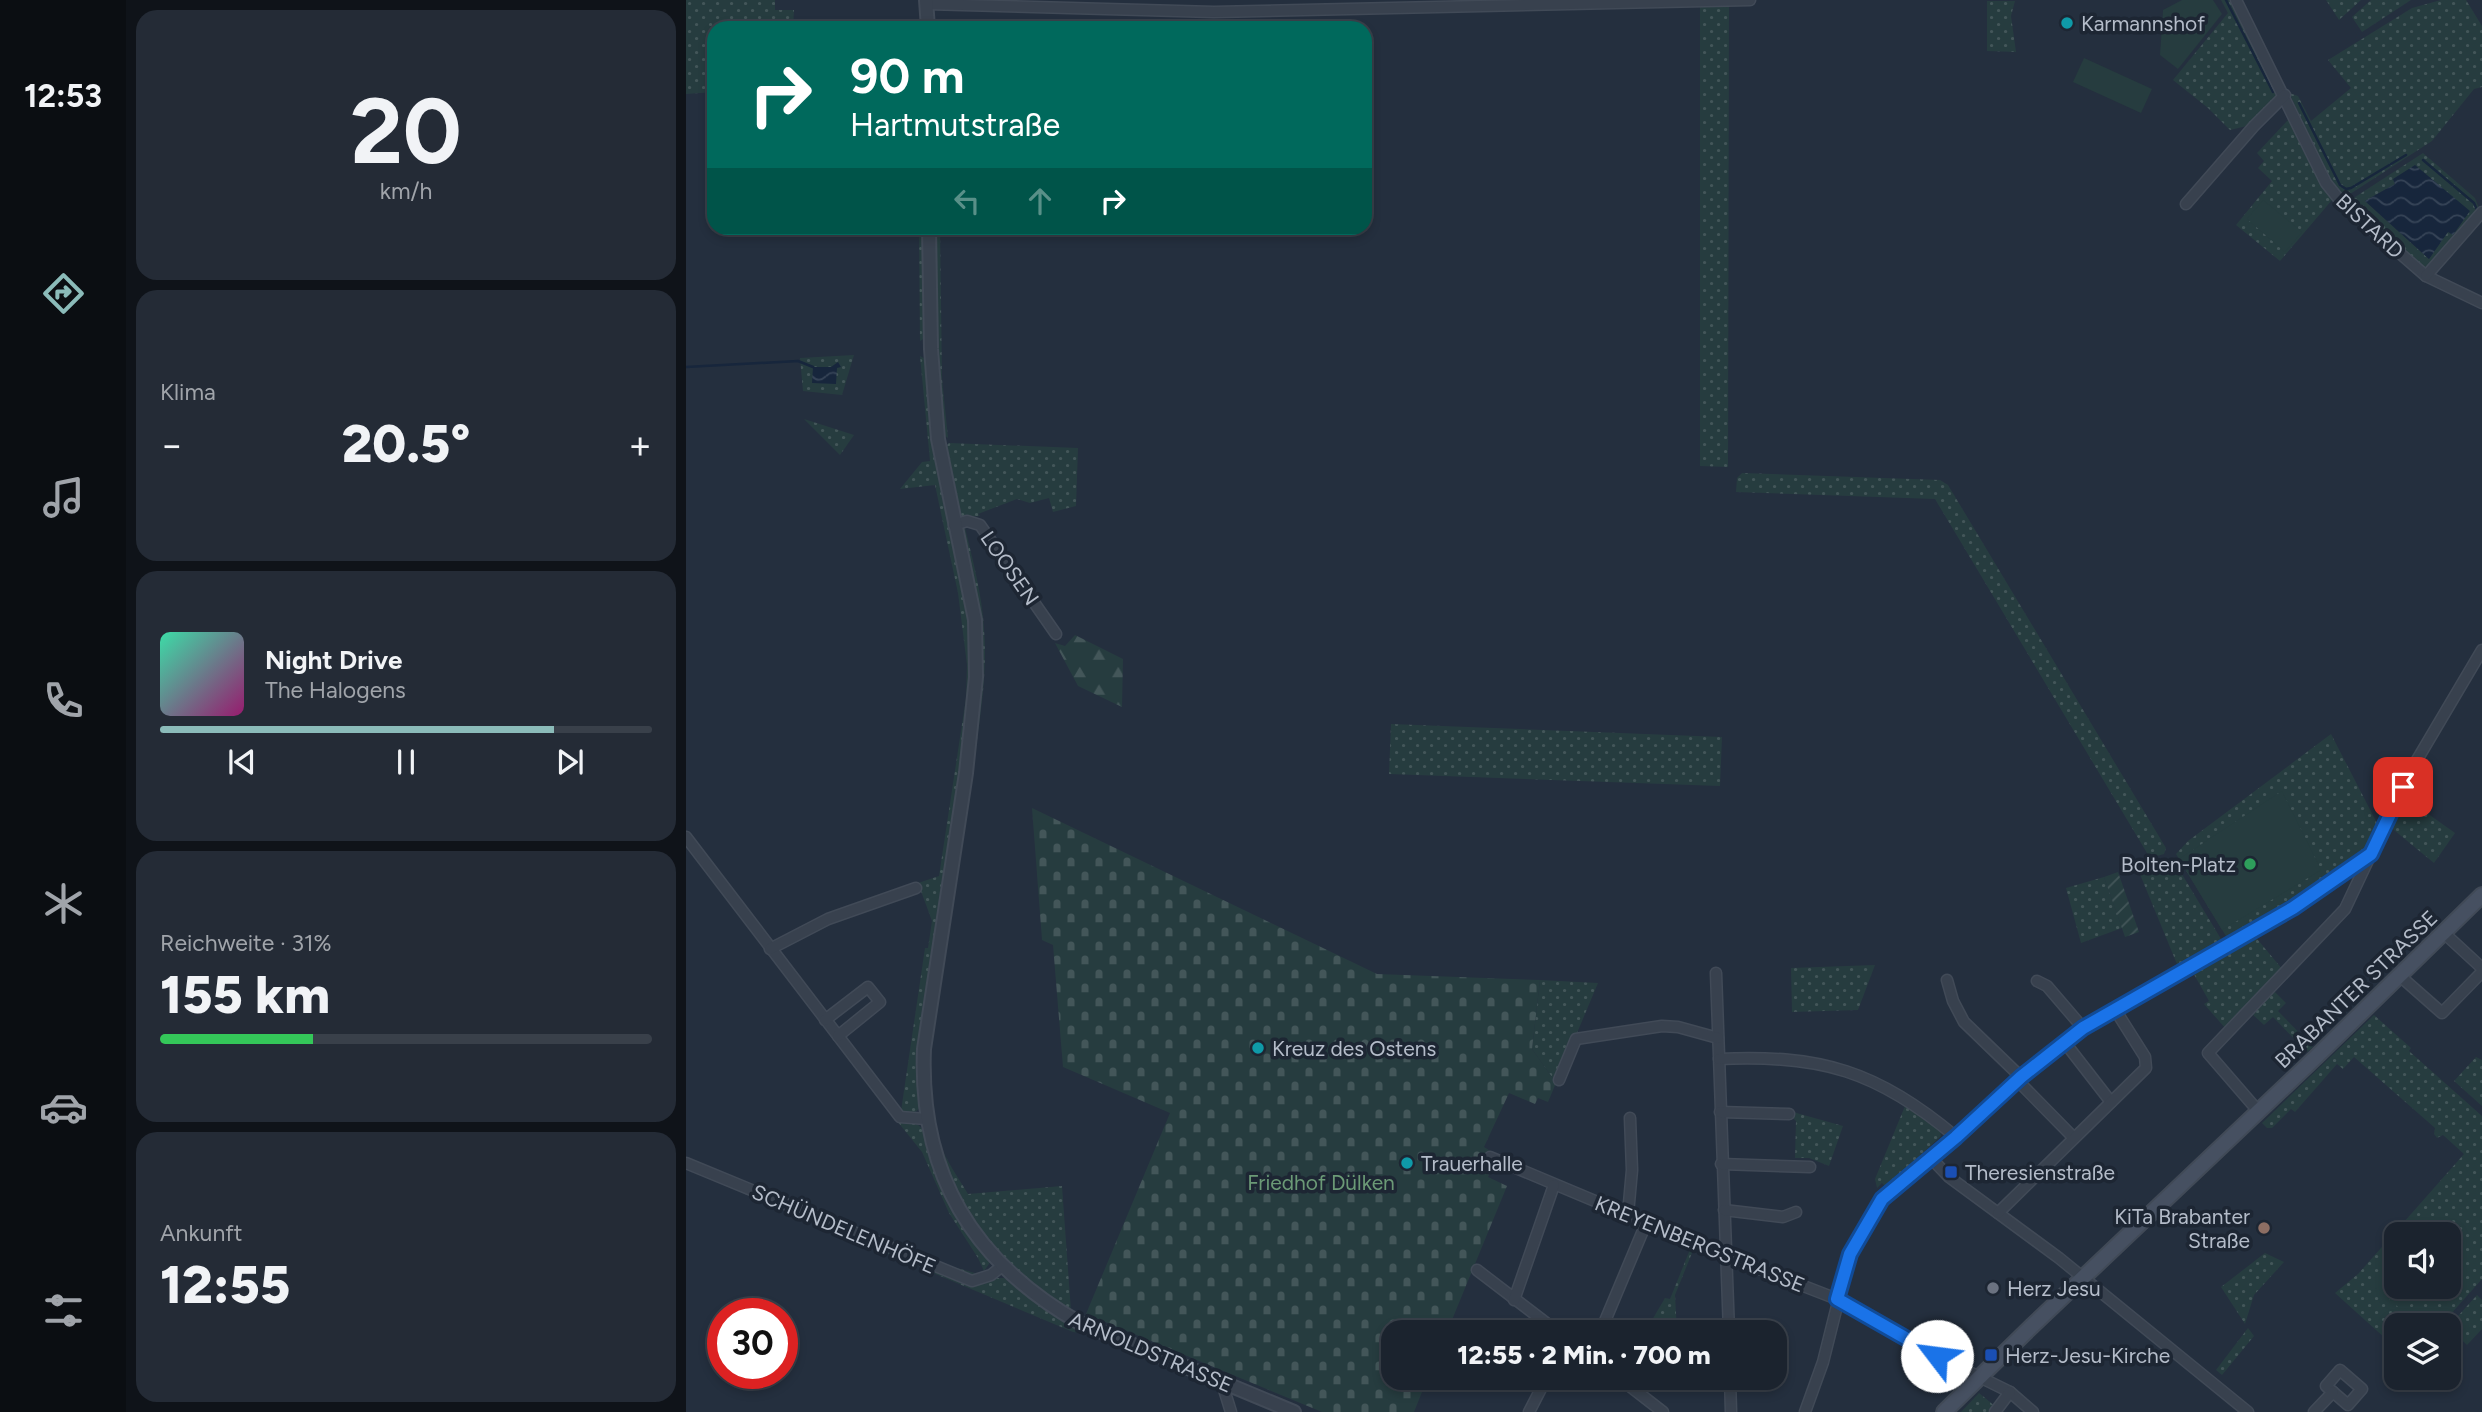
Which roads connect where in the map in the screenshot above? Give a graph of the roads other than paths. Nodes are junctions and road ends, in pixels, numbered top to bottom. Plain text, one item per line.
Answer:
1 (1750, 0) edge
2 (2236, 0) edge
3 (926, 2) edge
4 (927, 21) edge
5 (2284, 95) junction
6 (2186, 204) dead end
7 (2482, 212) edge
8 (929, 235) edge
9 (2426, 276) junction
10 (2482, 303) edge
11 (954, 525) junction
12 (1056, 634) dead end
13 (2482, 650) edge
14 (686, 837) edge
15 (2371, 854) junction
16 (916, 888) dead end
17 (2482, 895) edge
18 (2444, 933) junction
19 (770, 949) junction
20 (2482, 970) edge
21 (1716, 973) dead end
22 (2400, 976) junction
23 (1947, 980) dead end
24 (2037, 981) dead end
25 (2116, 1010) junction
26 (825, 1020) junction
27 (2083, 1028) junction
28 (838, 1036) junction
29 (1718, 1038) junction
30 (2066, 1044) junction
31 (1719, 1059) junction
32 (2020, 1079) junction
33 (1559, 1080) dead end
34 (2111, 1102) junction
35 (1720, 1112) junction
36 (2259, 1112) junction
37 (1789, 1114) dead end
38 (1630, 1118) dead end
39 (926, 1119) junction
40 (1956, 1137) junction
41 (2074, 1138) junction
42 (1490, 1157) dead end
43 (1930, 1157) junction
44 (686, 1163) edge
45 (1721, 1164) junction
46 (1810, 1167) dead end
47 (1554, 1185) junction
48 (1724, 1209) junction
49 (1796, 1212) dead end
50 (1998, 1213) junction
51 (1628, 1214) junction
52 (1647, 1222) junction
53 (1726, 1256) junction
54 (1002, 1266) junction
55 (1477, 1270) dead end
56 (2083, 1277) junction
57 (1837, 1299) junction
58 (1514, 1300) junction
59 (1542, 1320) edge
60 (1605, 1320) edge
61 (1728, 1320) edge
62 (1981, 1376) junction
63 (1222, 1383) junction
64 (1540, 1390) edge
65 (1632, 1390) edge
66 (1730, 1390) edge
67 (2010, 1392) junction
68 (2333, 1392) dead end
69 (1652, 1408) edge
70 (1231, 1412) edge
71 (1294, 1412) edge
72 (1529, 1412) edge
73 (1663, 1412) edge
74 (1731, 1412) edge
75 (1805, 1412) edge
76 (1944, 1412) edge
77 (1995, 1412) edge
78 (2033, 1412) edge
79 (2248, 1412) edge
80 (2314, 1412) edge

1 - 3 street
2 - 5 street, BISTARD
3 - 4 street
5 - 6 street
5 - 9 street, BISTARD
7 - 9 street
8 - 11 street, ARNOLDSTRASSE
9 - 10 street, BISTARD
11 - 12 street, LOOSEN
11 - 39 street, ARNOLDSTRASSE
13 - 15 street
14 - 19 street
15 - 25 street
15 - 36 street
16 - 19 street
17 - 18 main road, BRABANTER STRASSE
18 - 20 street
18 - 22 main road, BRABANTER STRASSE
19 - 26 street
20 - 22 street
21 - 29 street
22 - 36 main road, BRABANTER STRASSE
23 - 32 street
24 - 27 street
25 - 27 street
25 - 34 street
26 - 28 street
26 - 28 street
27 - 30 street
28 - 39 street
29 - 31 street
29 - 33 street
30 - 32 street
30 - 34 street
31 - 35 street
31 - 40 street
32 - 40 street
32 - 41 street
34 - 41 street
35 - 37 street
35 - 45 street
36 - 56 main road, BRABANTER STRASSE
38 - 51 street
39 - 54 street, ARNOLDSTRASSE
40 - 43 street
41 - 50 street
42 - 47 street, KREYENBERGSTRASSE
43 - 50 street
43 - 57 street
44 - 54 street, SCHÜNDELENHÖFE
45 - 46 street
45 - 48 street
47 - 51 street, KREYENBERGSTRASSE
47 - 58 street
48 - 49 street
48 - 53 street
50 - 56 street
51 - 52 street, KREYENBERGSTRASSE
52 - 53 street, KREYENBERGSTRASSE
52 - 60 street
53 - 57 street, KREYENBERGSTRASSE
53 - 61 street
54 - 63 street, ARNOLDSTRASSE
55 - 58 street
56 - 62 main road, BRABANTER STRASSE
56 - 79 street
57 - 62 street, KREYENBERGSTRASSE
57 - 75 street
58 - 59 street
62 - 67 street, KREYENBERGSTRASSE
62 - 76 main road, BRABANTER STRASSE
63 - 70 street
63 - 71 street, ARNOLDSTRASSE
64 - 72 street
65 - 69 street
66 - 74 street
67 - 77 street
67 - 78 street, KREYENBERGSTRASSE
68 - 80 street
69 - 73 street

